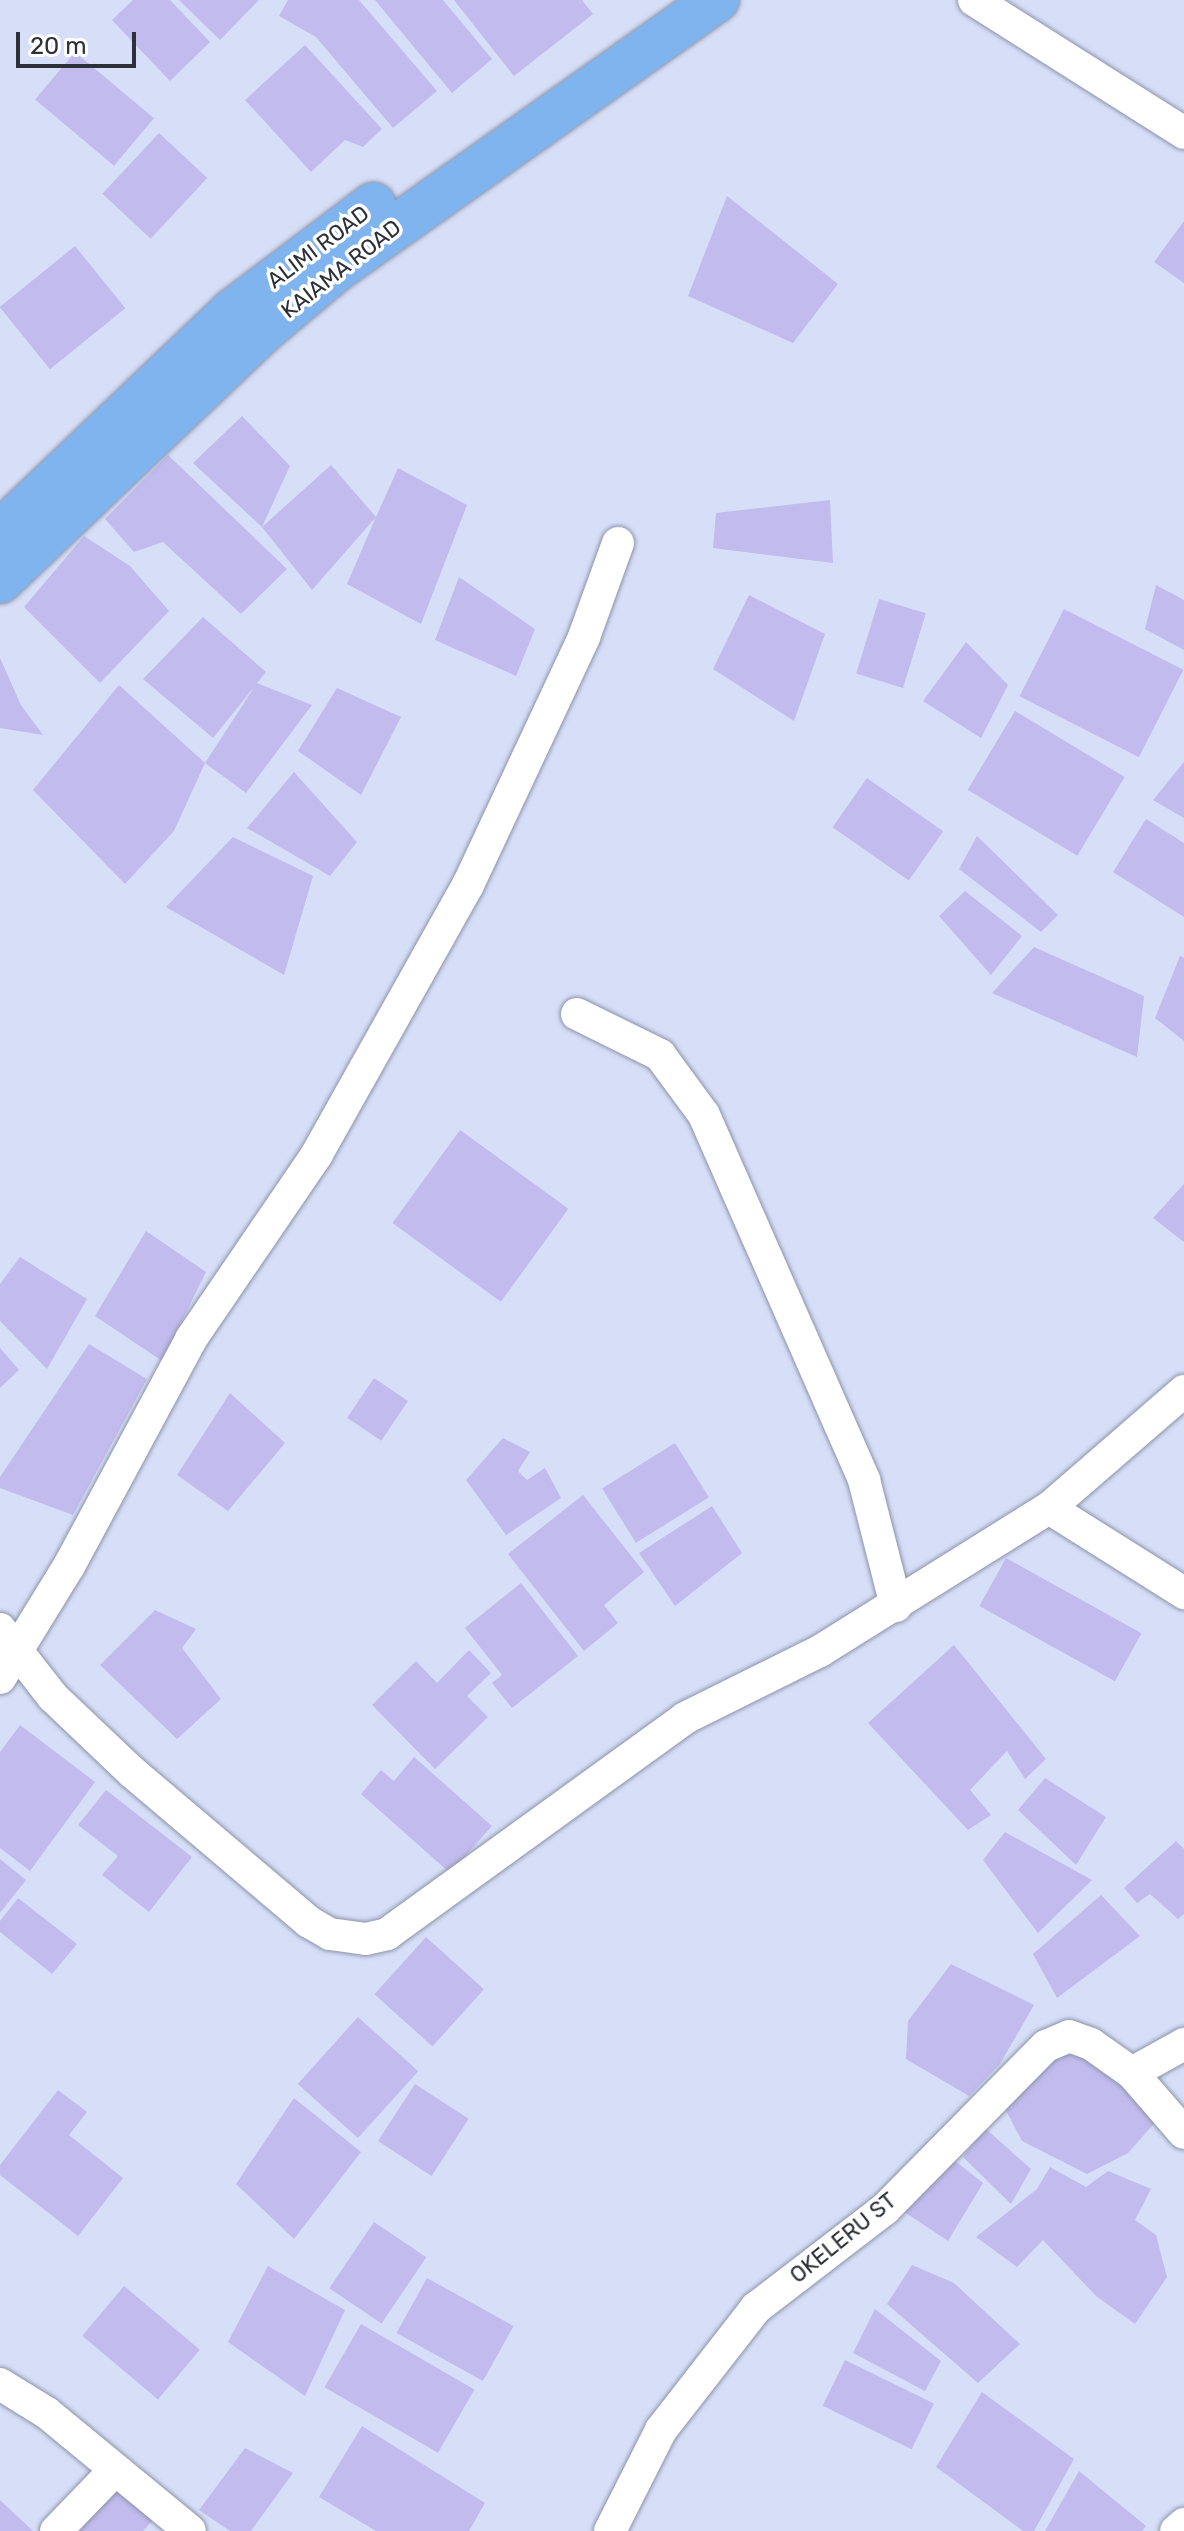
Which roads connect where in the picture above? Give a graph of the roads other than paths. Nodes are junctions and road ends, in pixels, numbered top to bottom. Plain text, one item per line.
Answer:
1 (667, 0) edge
2 (717, 0) edge
3 (974, 0) edge
4 (1184, 133) edge
5 (0, 533) edge
6 (618, 543) dead end
7 (0, 581) edge
8 (577, 1014) dead end
9 (1184, 1391) edge
10 (1049, 1508) junction
11 (1184, 1593) edge
12 (896, 1606) junction
13 (6, 1653) edge
14 (1184, 2044) edge
15 (1132, 2073) junction
16 (1184, 2133) edge
17 (0, 2384) edge
18 (115, 2470) junction
19 (1184, 2524) edge
20 (56, 2531) edge
21 (190, 2531) edge
22 (610, 2531) edge
23 (1176, 2531) edge

1 - 5 highway, ALIMI ROAD
2 - 7 highway, KAIAMA ROAD
3 - 4 street
6 - 13 street
8 - 12 street
9 - 10 street
10 - 11 street
10 - 12 street
12 - 13 street
14 - 15 street
15 - 16 street
15 - 22 street, OKELERU ST
17 - 18 street
18 - 20 street
18 - 21 street
19 - 23 street

